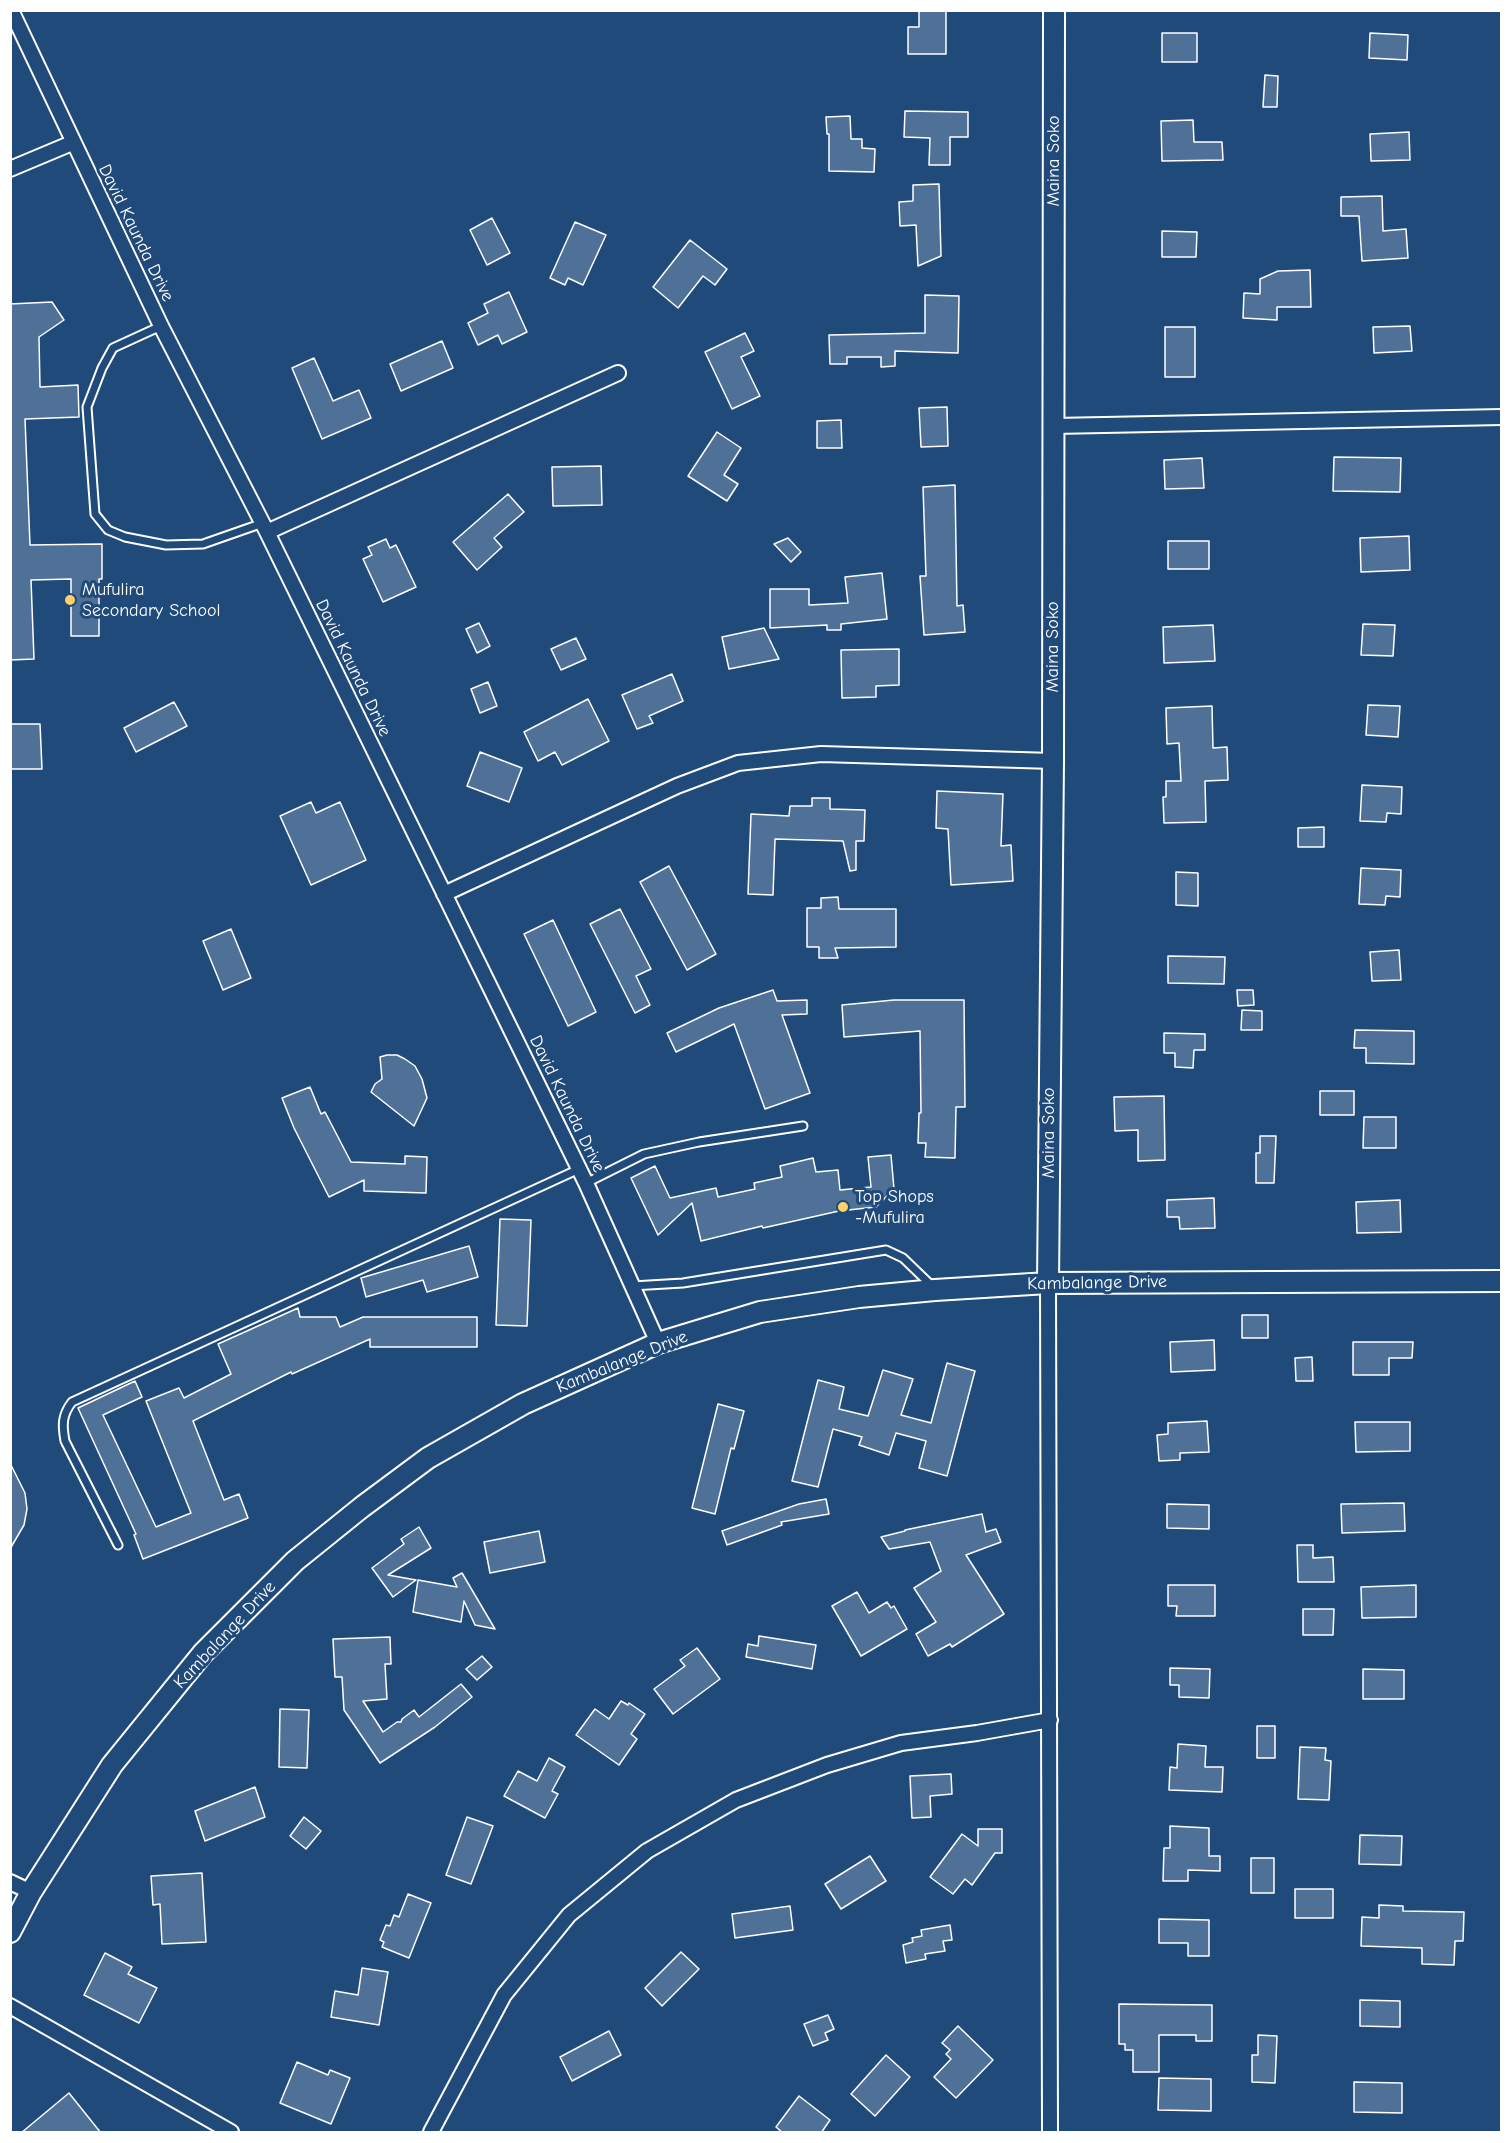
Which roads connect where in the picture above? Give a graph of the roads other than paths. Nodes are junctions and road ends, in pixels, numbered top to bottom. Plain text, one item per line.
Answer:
1 (11, 10) edge
2 (1054, 10) edge
3 (72, 143) junction
4 (10, 169) edge
5 (160, 326) junction
6 (618, 373) dead end
7 (1502, 417) edge
8 (1054, 426) junction
9 (265, 528) junction
10 (1053, 761) junction
11 (444, 894) junction
12 (803, 1126) dead end
13 (579, 1168) junction
14 (586, 1183) junction
15 (1502, 1281) edge
16 (1048, 1283) junction
17 (632, 1286) junction
18 (935, 1290) junction
19 (658, 1343) junction
20 (118, 1545) dead end
21 (1050, 1720) junction
22 (10, 1882) edge
23 (32, 1892) junction
24 (10, 1932) edge
25 (10, 2006) edge
26 (231, 2133) edge
27 (430, 2133) edge
28 (1050, 2133) edge

1 - 3 street, David Kaunda Drive
2 - 8 street, Maina Soko
3 - 4 street
3 - 5 street, David Kaunda Drive
5 - 9 street, David Kaunda Drive
5 - 9 lane
6 - 9 street
7 - 8 street
8 - 10 street, Maina Soko
9 - 11 street, David Kaunda Drive
10 - 11 street
10 - 16 street, Maina Soko
11 - 13 street, David Kaunda Drive
12 - 14 lane
13 - 14 street, David Kaunda Drive
13 - 20 lane
14 - 17 street, David Kaunda Drive
15 - 16 street, Kambalange Drive
16 - 18 street, Kambalange Drive
16 - 21 street
17 - 18 lane
17 - 19 street, David Kaunda Drive
18 - 19 street, Kambalange Drive
19 - 23 street, Kambalange Drive
21 - 27 street
21 - 28 street
22 - 23 street
23 - 24 street, Kambalange Drive
25 - 26 street

